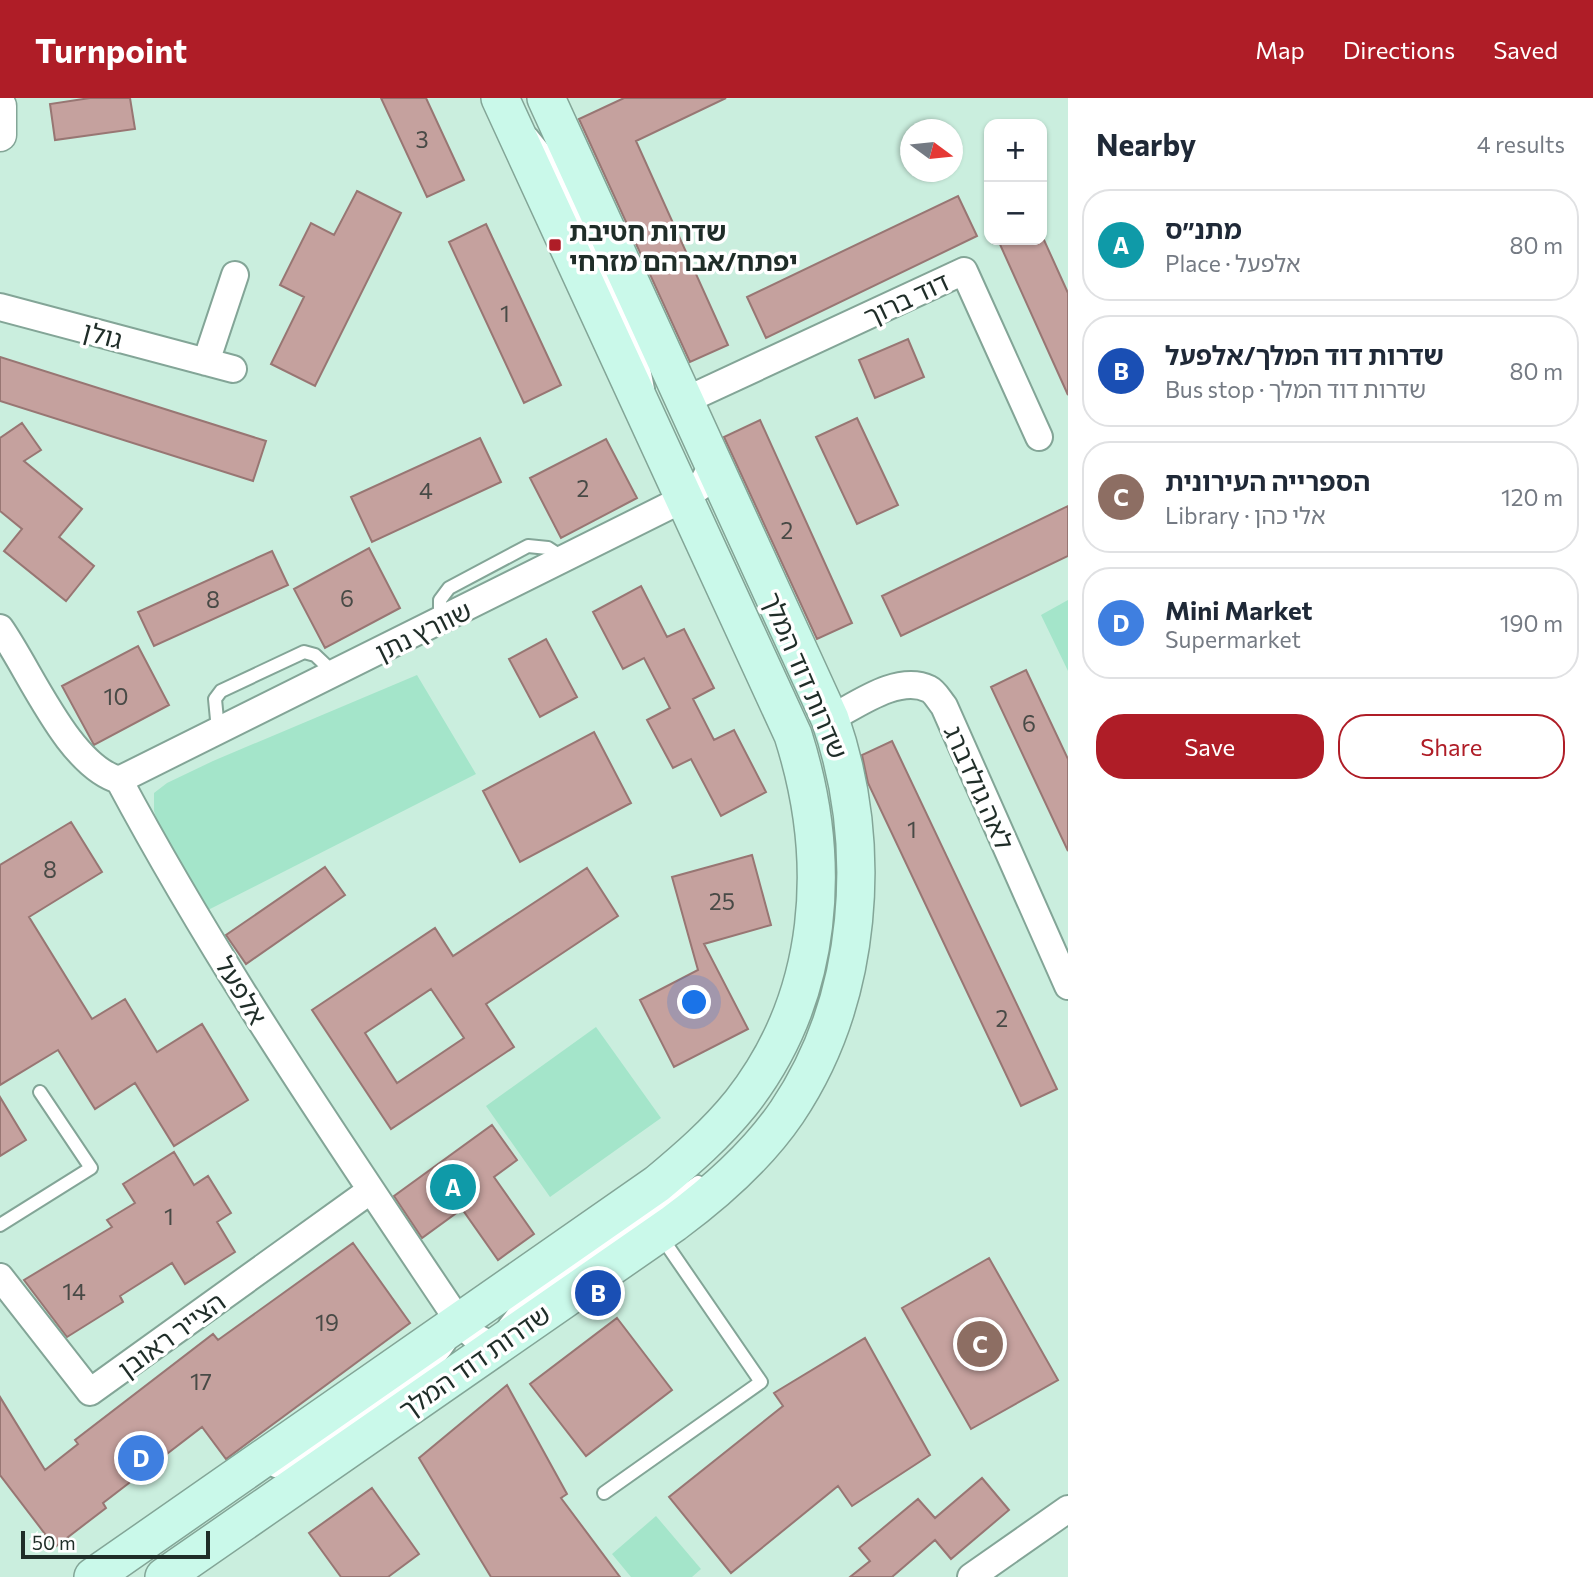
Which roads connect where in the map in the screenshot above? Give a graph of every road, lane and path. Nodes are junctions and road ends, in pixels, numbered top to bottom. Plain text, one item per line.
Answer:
1 (546, 98) edge
2 (511, 105) edge
3 (0, 106) edge
4 (0, 135) edge
5 (235, 275) dead end
6 (0, 307) edge
7 (206, 362) junction
8 (233, 369) dead end
9 (684, 401) junction
10 (1040, 437) dead end
11 (713, 464) junction
12 (684, 498) junction
13 (0, 628) edge
14 (830, 719) junction
15 (119, 779) junction
16 (1068, 986) edge
17 (40, 1092) dead end
18 (780, 1121) junction
19 (371, 1190) junction
20 (0, 1225) edge
21 (659, 1234) junction
22 (0, 1277) edge
23 (460, 1323) junction
24 (495, 1347) junction
25 (604, 1493) dead end
26 (1064, 1519) edge
27 (165, 1528) junction
28 (93, 1577) edge
29 (164, 1577) edge
30 (971, 1577) edge

1 - 9 main road, שדרות דוד המלך
2 - 12 main road, שדרות דוד המלך
3 - 4 street
5 - 7 street
6 - 7 street, גולן
7 - 8 street, גולן
9 - 10 street, דוד ברוך
9 - 11 main road, שדרות דוד המלך
11 - 12 street, שוורץ נתן
11 - 14 main road, שדרות דוד המלך
12 - 15 street, שוורץ נתן
12 - 23 main road, שדרות דוד המלך
13 - 15 street
14 - 16 street, לאה גולדברג
14 - 18 main road, שדרות דוד המלך
15 - 19 street, אלפעל
17 - 20 lane
18 - 21 main road, שדרות דוד המלך
18 - 24 lane
19 - 22 street, הצייר ראובן
19 - 23 street, אלפעל
21 - 24 main road, שדרות דוד המלך
21 - 25 lane
23 - 24 street, אלפעל
23 - 27 main road, שדרות דוד המלך
23 - 27 lane
24 - 29 main road, שדרות דוד המלך
26 - 30 street
27 - 28 main road, שדרות דוד המלך

